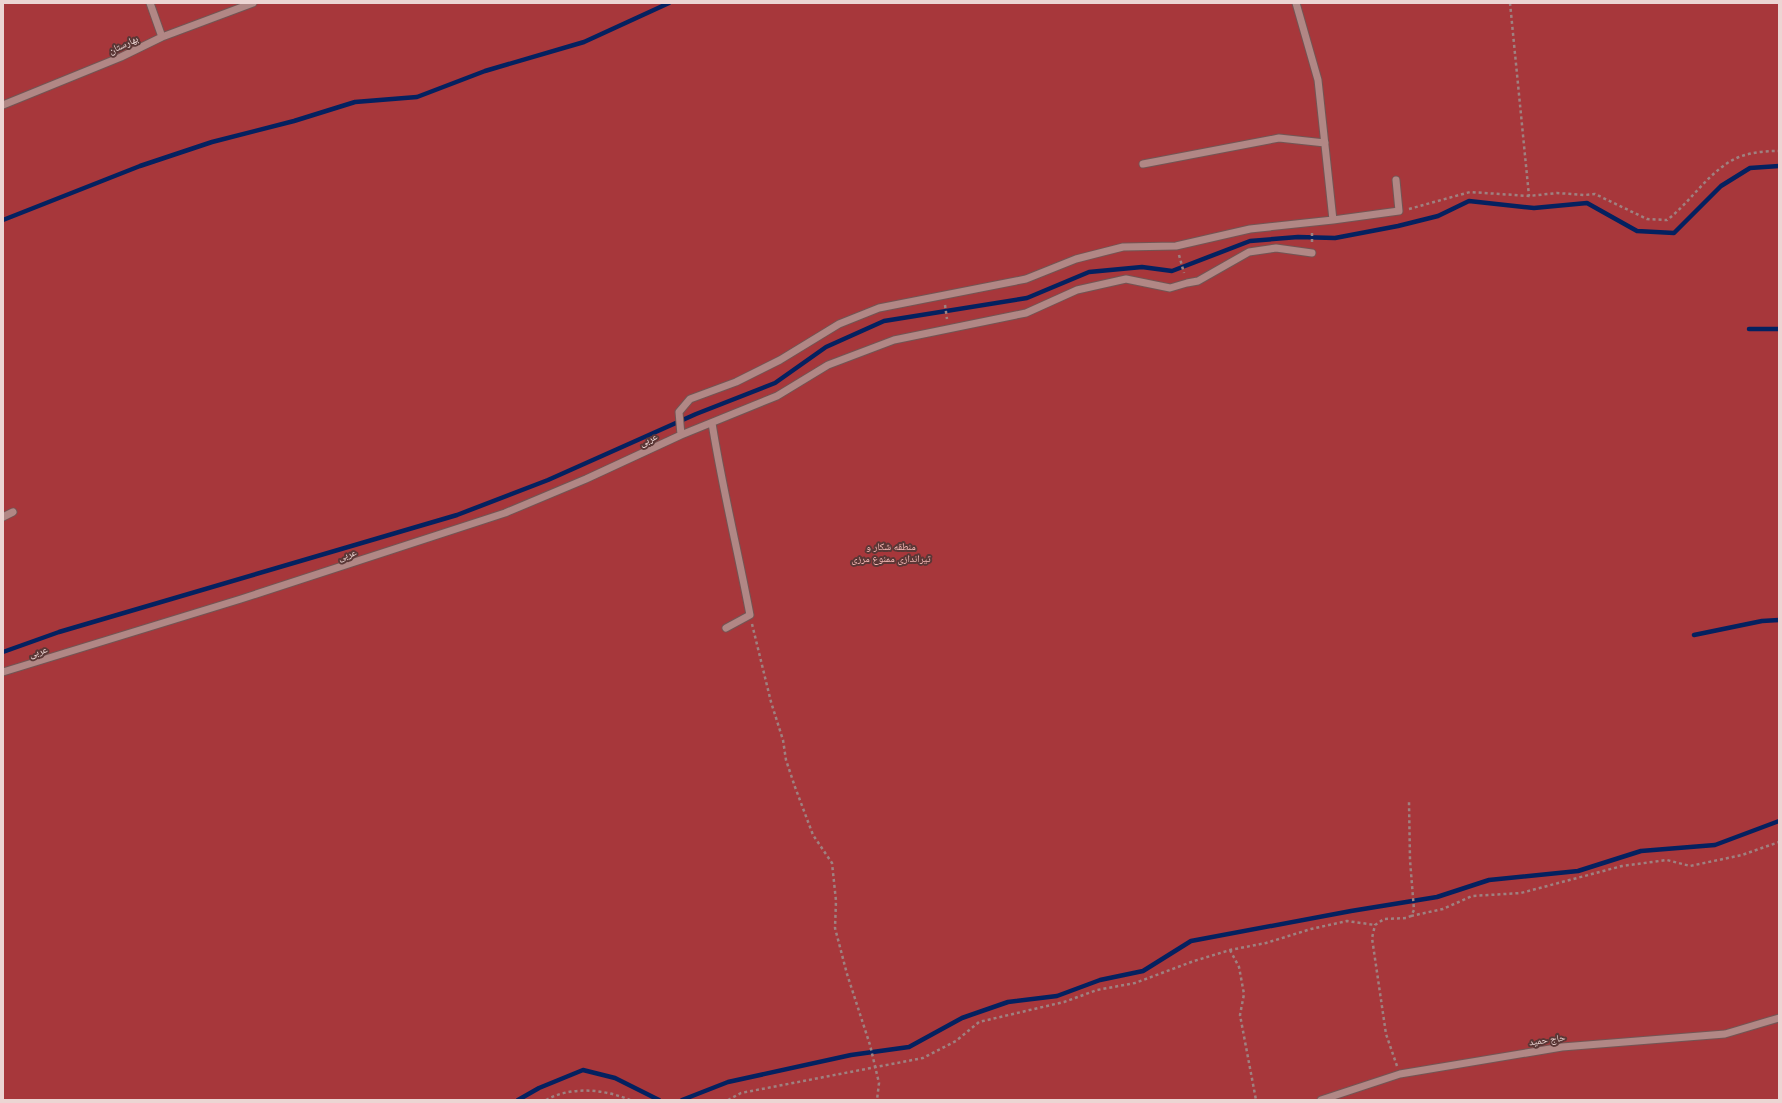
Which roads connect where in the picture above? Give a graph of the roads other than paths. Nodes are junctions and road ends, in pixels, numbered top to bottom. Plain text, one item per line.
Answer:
1 (150, 3) edge
2 (1296, 3) edge
3 (249, 4) edge
4 (162, 37) junction
5 (3, 105) edge
6 (1325, 143) junction
7 (1144, 164) dead end
8 (1396, 180) dead end
9 (1333, 220) junction
10 (1312, 253) dead end
11 (712, 423) junction
12 (681, 431) junction
13 (13, 512) dead end
14 (3, 517) edge
15 (726, 628) dead end
16 (3, 672) edge
17 (1779, 1018) edge
18 (1321, 1100) edge

1 - 4 street
2 - 6 street
3 - 4 street, بهارستان
4 - 5 street, بهارستان
6 - 7 street
6 - 9 street
8 - 9 street
9 - 12 street
10 - 11 street, عربی
11 - 12 street, عربی
11 - 15 street
12 - 16 street, عربی
13 - 14 street
17 - 18 street, حاج حمید

